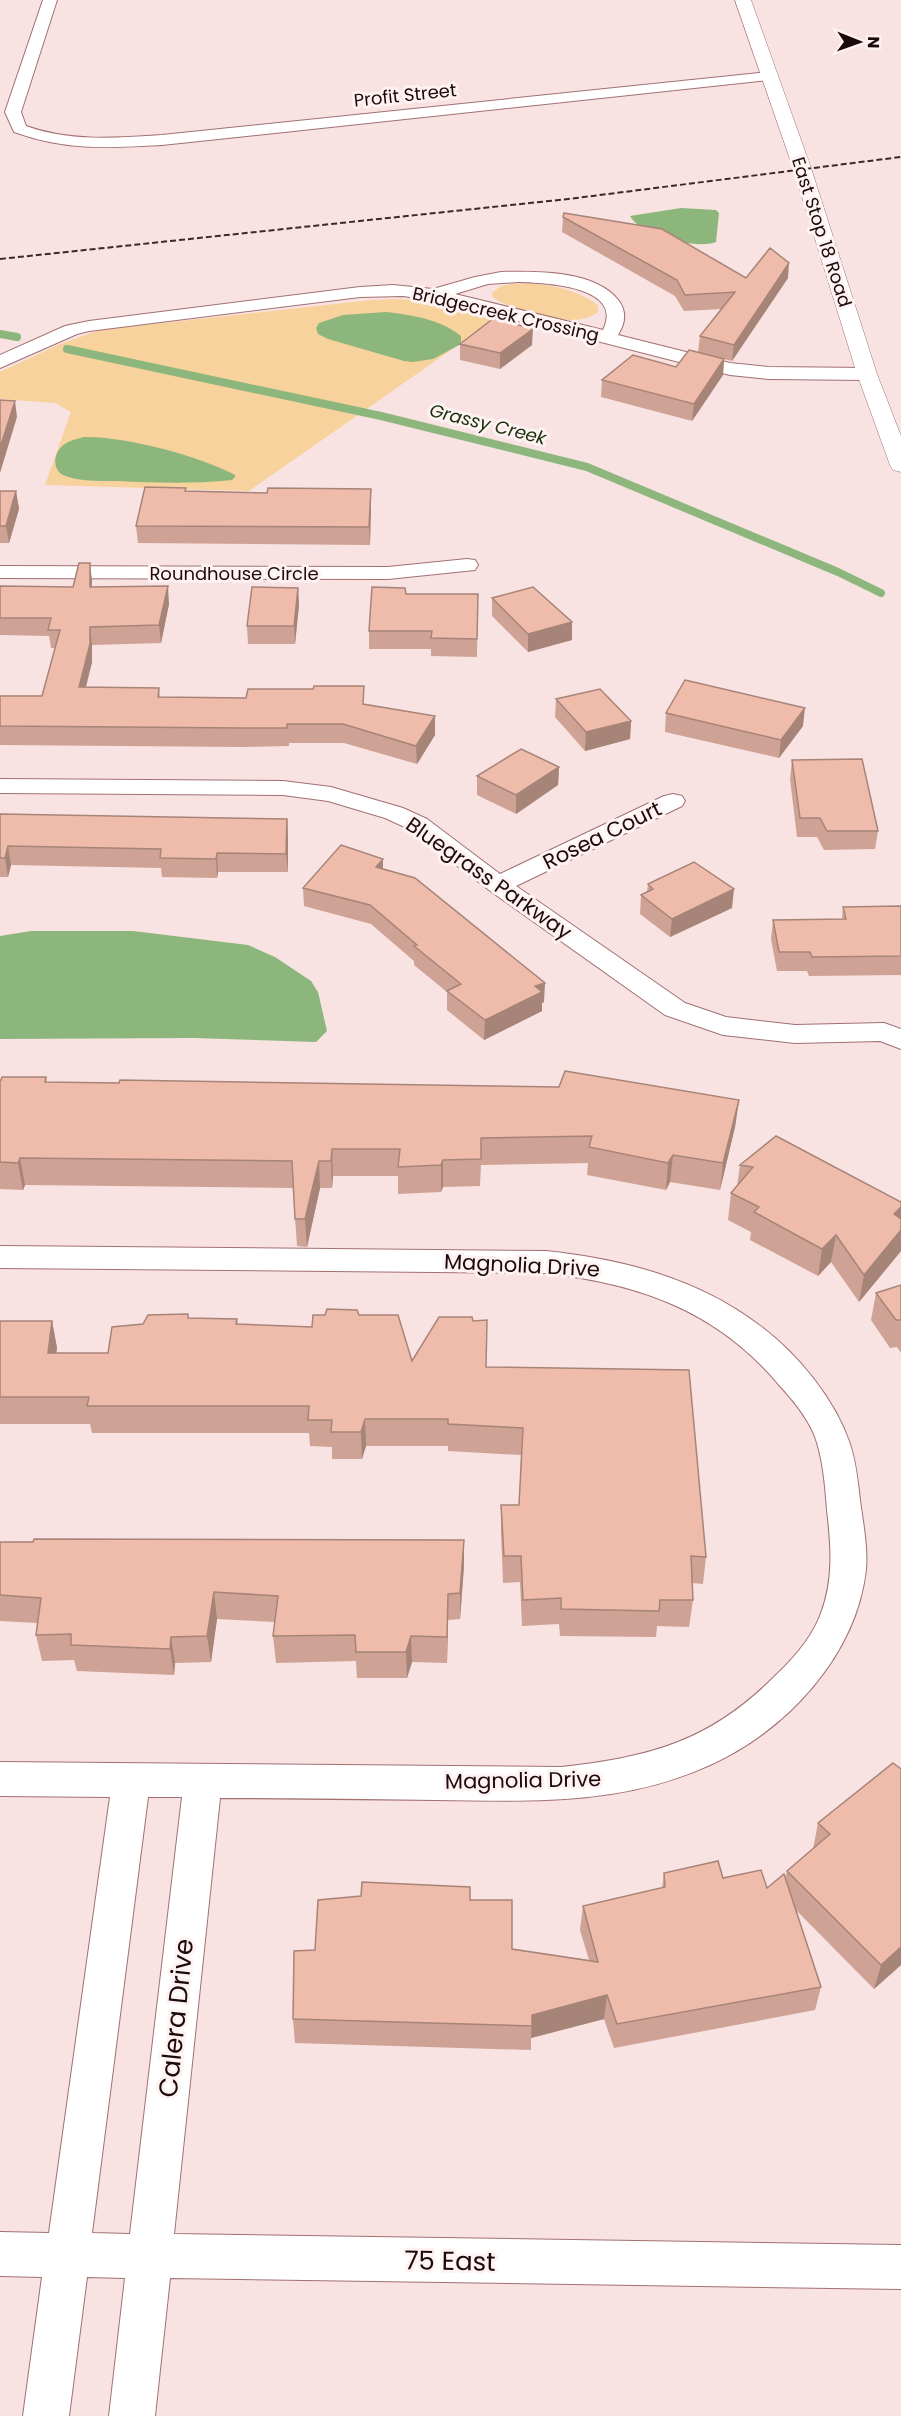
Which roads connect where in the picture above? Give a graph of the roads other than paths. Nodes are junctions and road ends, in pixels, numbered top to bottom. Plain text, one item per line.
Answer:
1 (50, 0) edge
2 (743, 0) edge
3 (769, 76) junction
4 (434, 295) junction
5 (606, 338) junction
6 (2, 361) edge
7 (867, 374) junction
8 (901, 465) edge
9 (467, 565) dead end
10 (0, 572) edge
11 (0, 786) edge
12 (673, 801) dead end
13 (498, 885) junction
14 (895, 1032) edge
15 (0, 1257) edge
16 (0, 1779) edge
17 (203, 1779) junction
18 (131, 1780) junction
19 (0, 2254) edge
20 (67, 2255) junction
21 (148, 2256) junction
22 (901, 2267) edge
23 (46, 2416) edge
24 (132, 2416) edge

1 - 3 street, Profit Street
2 - 3 street, East Stop 18 Road
3 - 7 street, East Stop 18 Road
4 - 5 street, Bridgecreek Crossing
4 - 5 street
4 - 6 street, Bridgecreek Crossing
5 - 7 street, Bridgecreek Crossing
7 - 8 street, East Stop 18 Road
9 - 10 street, Roundhouse Circle
11 - 13 street, Bluegrass Parkway
12 - 13 street, Rosea Court
13 - 14 street, Bluegrass Parkway
15 - 17 street, Magnolia Drive
16 - 18 street, Magnolia Drive
17 - 18 street, Magnolia Drive
17 - 21 street, Calera Drive
18 - 20 street
19 - 20 street, 75 East
20 - 21 street, 75 East
20 - 23 street
21 - 22 street, 75 East
21 - 24 street, Calera Drive

